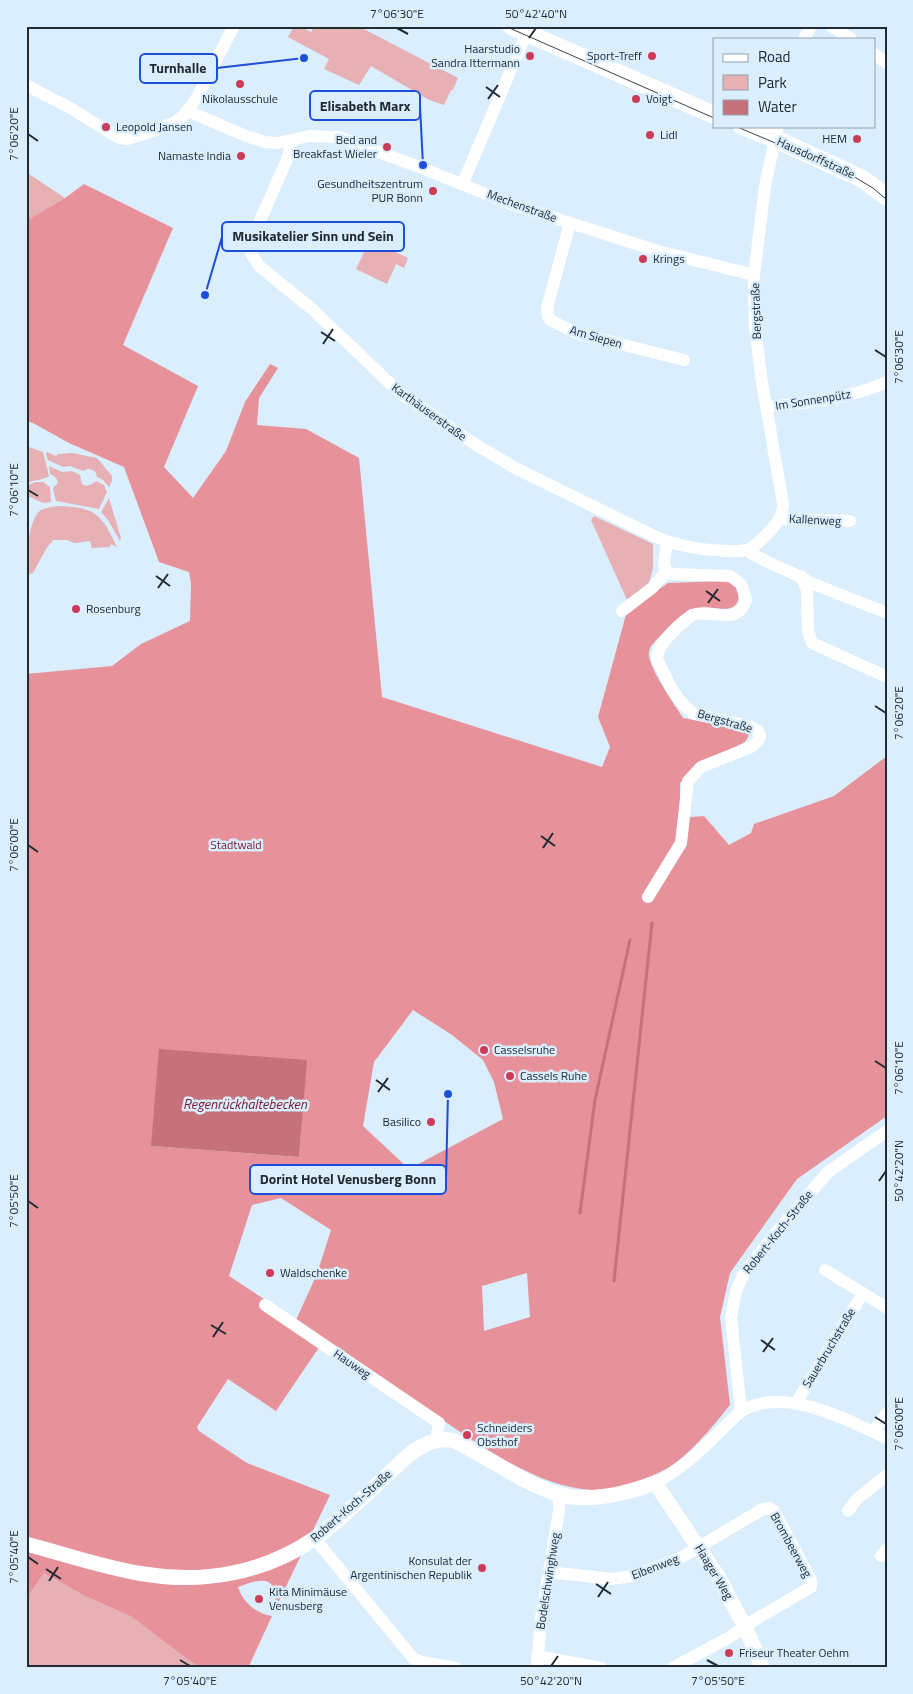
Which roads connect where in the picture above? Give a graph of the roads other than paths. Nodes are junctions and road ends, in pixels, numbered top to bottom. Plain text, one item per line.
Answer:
1 (234, 26) edge
2 (811, 26) edge
3 (831, 26) edge
4 (522, 28) edge
5 (805, 38) edge
6 (849, 38) edge
7 (876, 55) edge
8 (887, 63) edge
9 (26, 85) edge
10 (188, 111) junction
11 (713, 115) edge
12 (752, 128) edge
13 (777, 133) edge
14 (292, 140) junction
15 (462, 183) junction
16 (885, 193) edge
17 (570, 223) junction
18 (754, 275) junction
19 (684, 360) dead end
20 (887, 382) edge
21 (767, 407) junction
22 (780, 518) junction
23 (850, 522) dead end
24 (667, 542) junction
25 (746, 550) junction
26 (666, 572) junction
27 (800, 576) junction
28 (622, 611) dead end
29 (887, 613) edge
30 (885, 676) dead end
31 (648, 898) dead end
32 (887, 1131) edge
33 (825, 1270) dead end
34 (863, 1293) junction
35 (265, 1304) dead end
36 (887, 1308) edge
37 (796, 1403) junction
38 (740, 1411) junction
39 (887, 1413) edge
40 (873, 1432) junction
41 (887, 1438) edge
42 (436, 1440) junction
43 (887, 1475) edge
44 (655, 1483) junction
45 (559, 1494) junction
46 (848, 1511) dead end
47 (315, 1539) junction
48 (26, 1544) edge
49 (700, 1547) junction
50 (549, 1572) junction
51 (745, 1627) junction
52 (537, 1662) edge
53 (456, 1668) edge
54 (601, 1668) edge
55 (672, 1668) edge
56 (763, 1668) edge

1 - 10 street
2 - 5 street
3 - 6 street
4 - 11 main road
4 - 15 street
7 - 8 street
9 - 10 street
10 - 14 street, Mechenstraße
12 - 13 main road, Hausdorffstraße
13 - 16 main road, Hausdorffstraße
13 - 18 street, Bergstraße
14 - 15 street, Mechenstraße
14 - 24 street, Karthäuserstraße
15 - 17 street, Mechenstraße
17 - 18 street, Mechenstraße
17 - 19 street, Am Siepen
18 - 21 street, Bergstraße
20 - 21 street, Im Sonnenpütz
21 - 22 street, Bergstraße
22 - 23 street, Kallenweg
22 - 25 street
24 - 25 street
24 - 26 street
25 - 27 street
26 - 28 street
26 - 31 street, Bergstraße
27 - 29 street
27 - 30 street
32 - 38 street, Robert-Koch-Straße
33 - 34 street
34 - 36 street
34 - 37 street, Sauerbruchstraße
35 - 42 street, Hauweg
37 - 38 street
37 - 40 street
38 - 44 street
39 - 40 street
40 - 41 street
42 - 45 street
42 - 47 street, Robert-Koch-Straße
43 - 46 street
44 - 45 street
44 - 49 street, Haager Weg
45 - 50 street, Bodelschwinghweg
47 - 48 street, Robert-Koch-Straße
47 - 53 street
49 - 50 street, Eibenweg
49 - 51 street, Haager Weg
49 - 51 street, Brombeerweg
50 - 52 street, Bodelschwinghweg
51 - 55 street
51 - 56 street, Haager Weg
52 - 54 street

